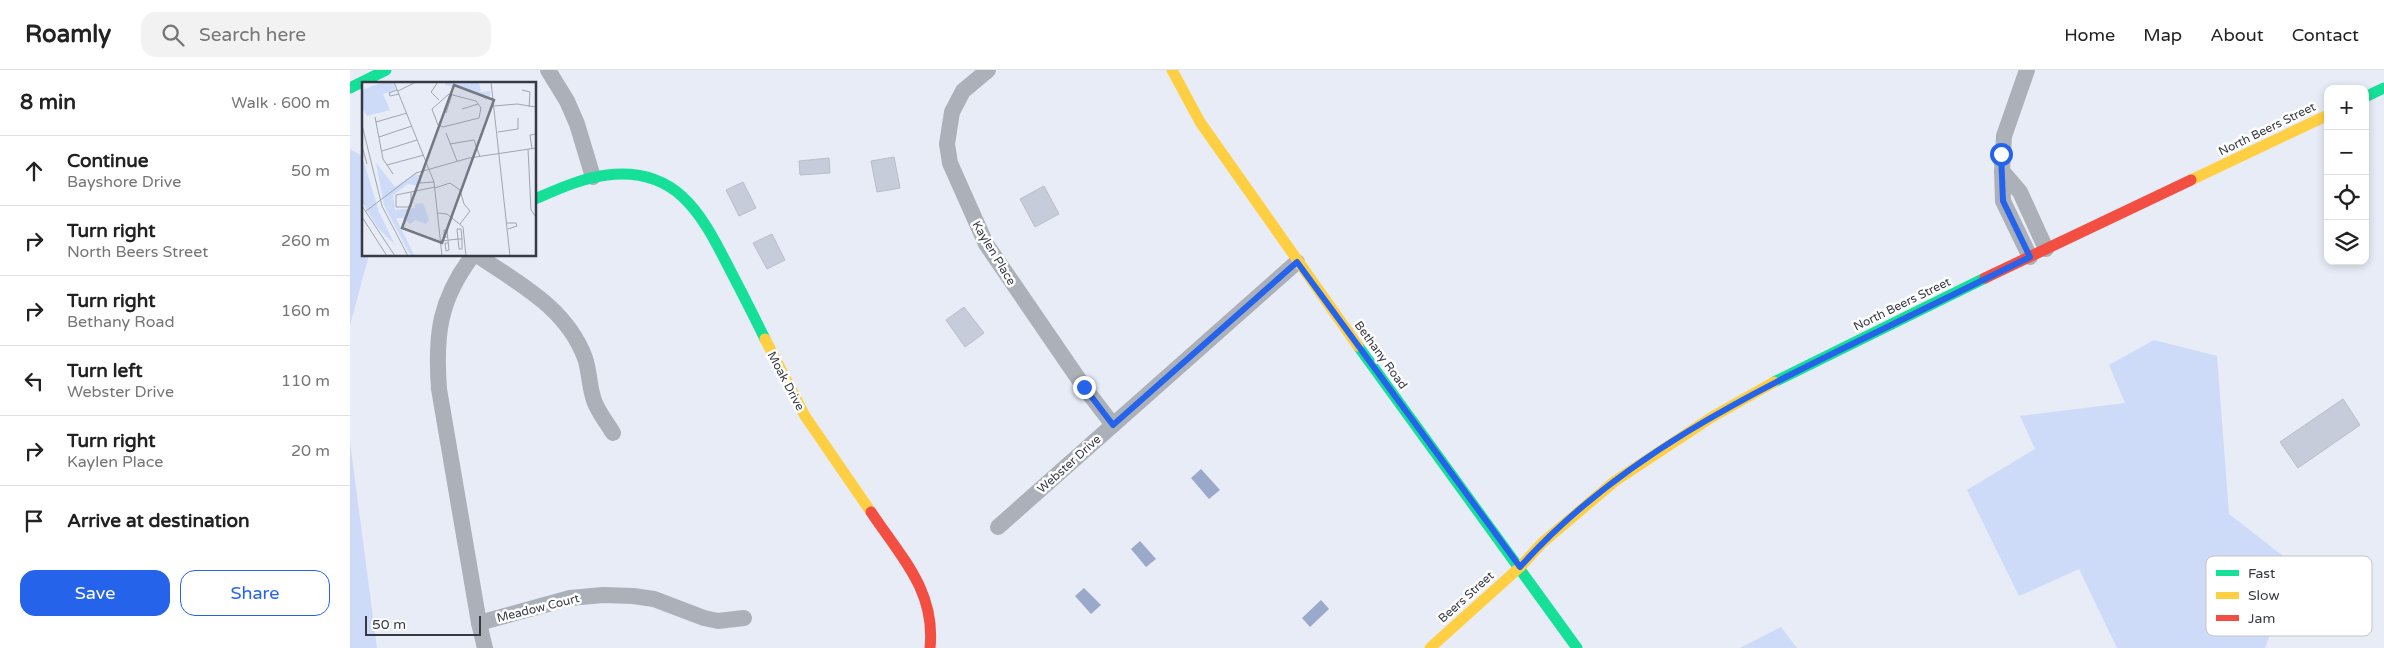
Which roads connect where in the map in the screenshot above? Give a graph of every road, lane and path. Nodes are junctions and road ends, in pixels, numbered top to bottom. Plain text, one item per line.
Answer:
1 (386, 70) edge
2 (548, 70) edge
3 (988, 70) edge
4 (1172, 70) edge
5 (2027, 70) edge
6 (350, 88) edge
7 (2384, 88) edge
8 (2369, 95) edge
9 (2324, 117) edge
10 (2002, 171) junction
11 (593, 177) junction
12 (536, 199) edge
13 (2046, 249) junction
14 (472, 256) edge
15 (478, 256) edge
16 (2030, 257) junction
17 (1297, 262) junction
18 (1113, 425) junction
19 (612, 432) dead end
20 (998, 526) dead end
21 (1520, 567) junction
22 (744, 618) dead end
23 (479, 623) junction
24 (485, 648) edge
25 (930, 648) edge
26 (1430, 648) edge
27 (1577, 648) edge

1 - 6 street
2 - 11 street
3 - 18 street, Kaylen Place
4 - 17 street, Bethany Road
5 - 10 street
7 - 8 street
9 - 13 street, North Beers Street
10 - 13 street
10 - 16 street
11 - 12 street, Moak Drive
11 - 25 street, Moak Drive
13 - 16 street, North Beers Street
14 - 23 street
15 - 19 street
16 - 21 street, North Beers Street
17 - 18 street, Webster Drive
17 - 21 street, Bethany Road
18 - 20 street, Webster Drive
21 - 26 street, Beers Street
21 - 27 street, Bethany Road
22 - 23 street, Meadow Court
23 - 24 street

